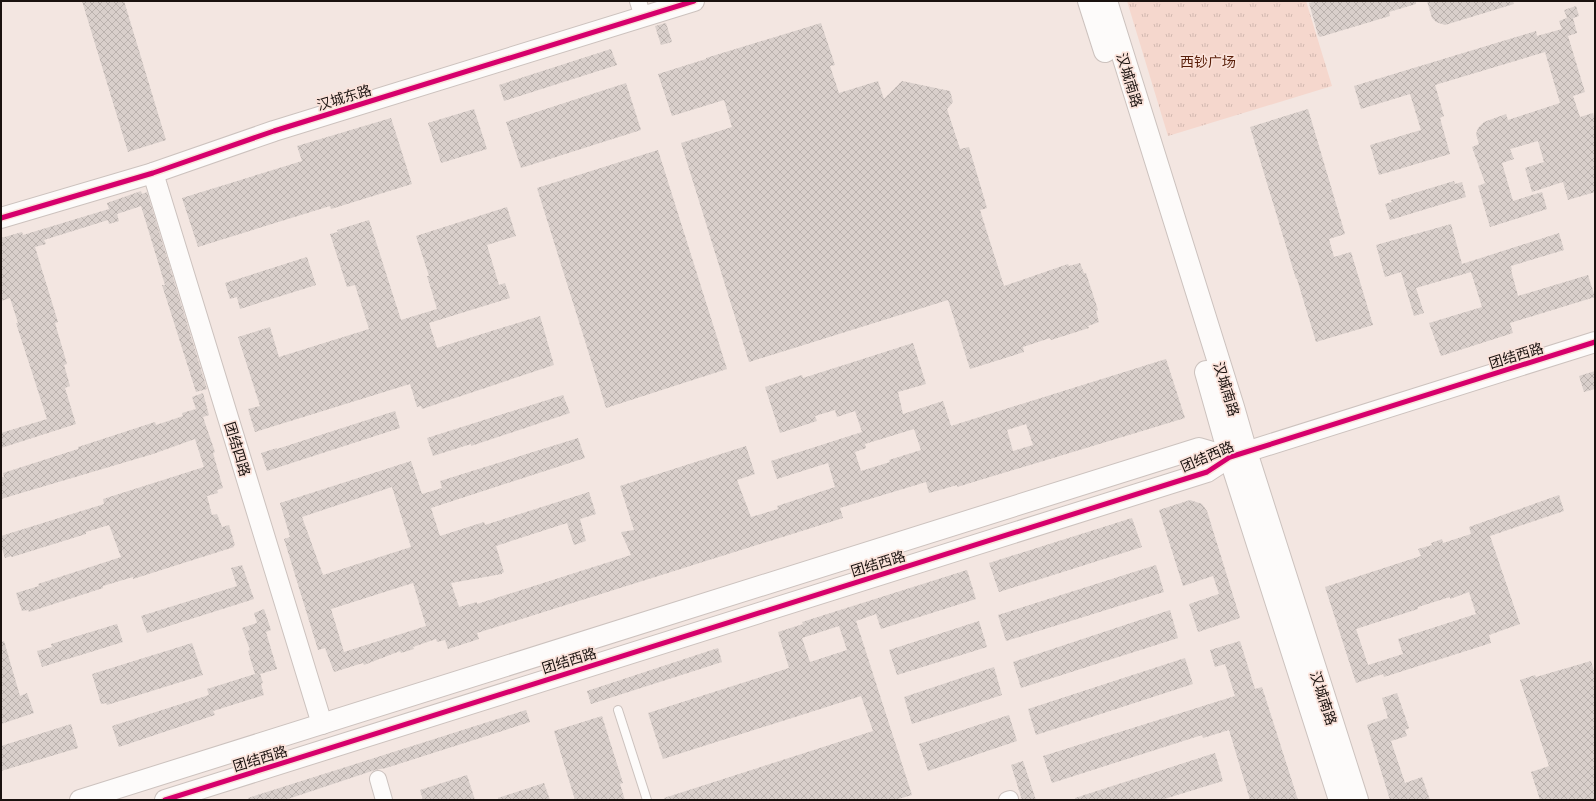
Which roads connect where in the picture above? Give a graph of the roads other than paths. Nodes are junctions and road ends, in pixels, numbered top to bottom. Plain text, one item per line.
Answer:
1 (694, 1) edge
2 (1089, 1) edge
3 (1106, 1) edge
4 (640, 9) edge
5 (153, 173) junction
6 (1, 218) edge
7 (1595, 342) edge
8 (1238, 455) junction
9 (618, 710) dead end
10 (322, 724) junction
11 (378, 779) dead end
12 (80, 800) edge
13 (165, 800) edge
14 (384, 800) edge
15 (647, 800) edge
16 (1340, 800) edge
17 (1357, 800) edge

1 - 4 street, 汉城东路
2 - 8 main road, 汉城南路
3 - 8 main road, 汉城南路
4 - 5 street, 汉城东路
5 - 6 street, 汉城东路
5 - 10 street, 团结四路
7 - 8 street, 团结西路
8 - 10 street, 团结西路
8 - 13 street, 团结西路
8 - 16 main road, 汉城南路
8 - 17 main road, 汉城南路
9 - 15 lane
10 - 12 street, 团结西路
11 - 14 street

